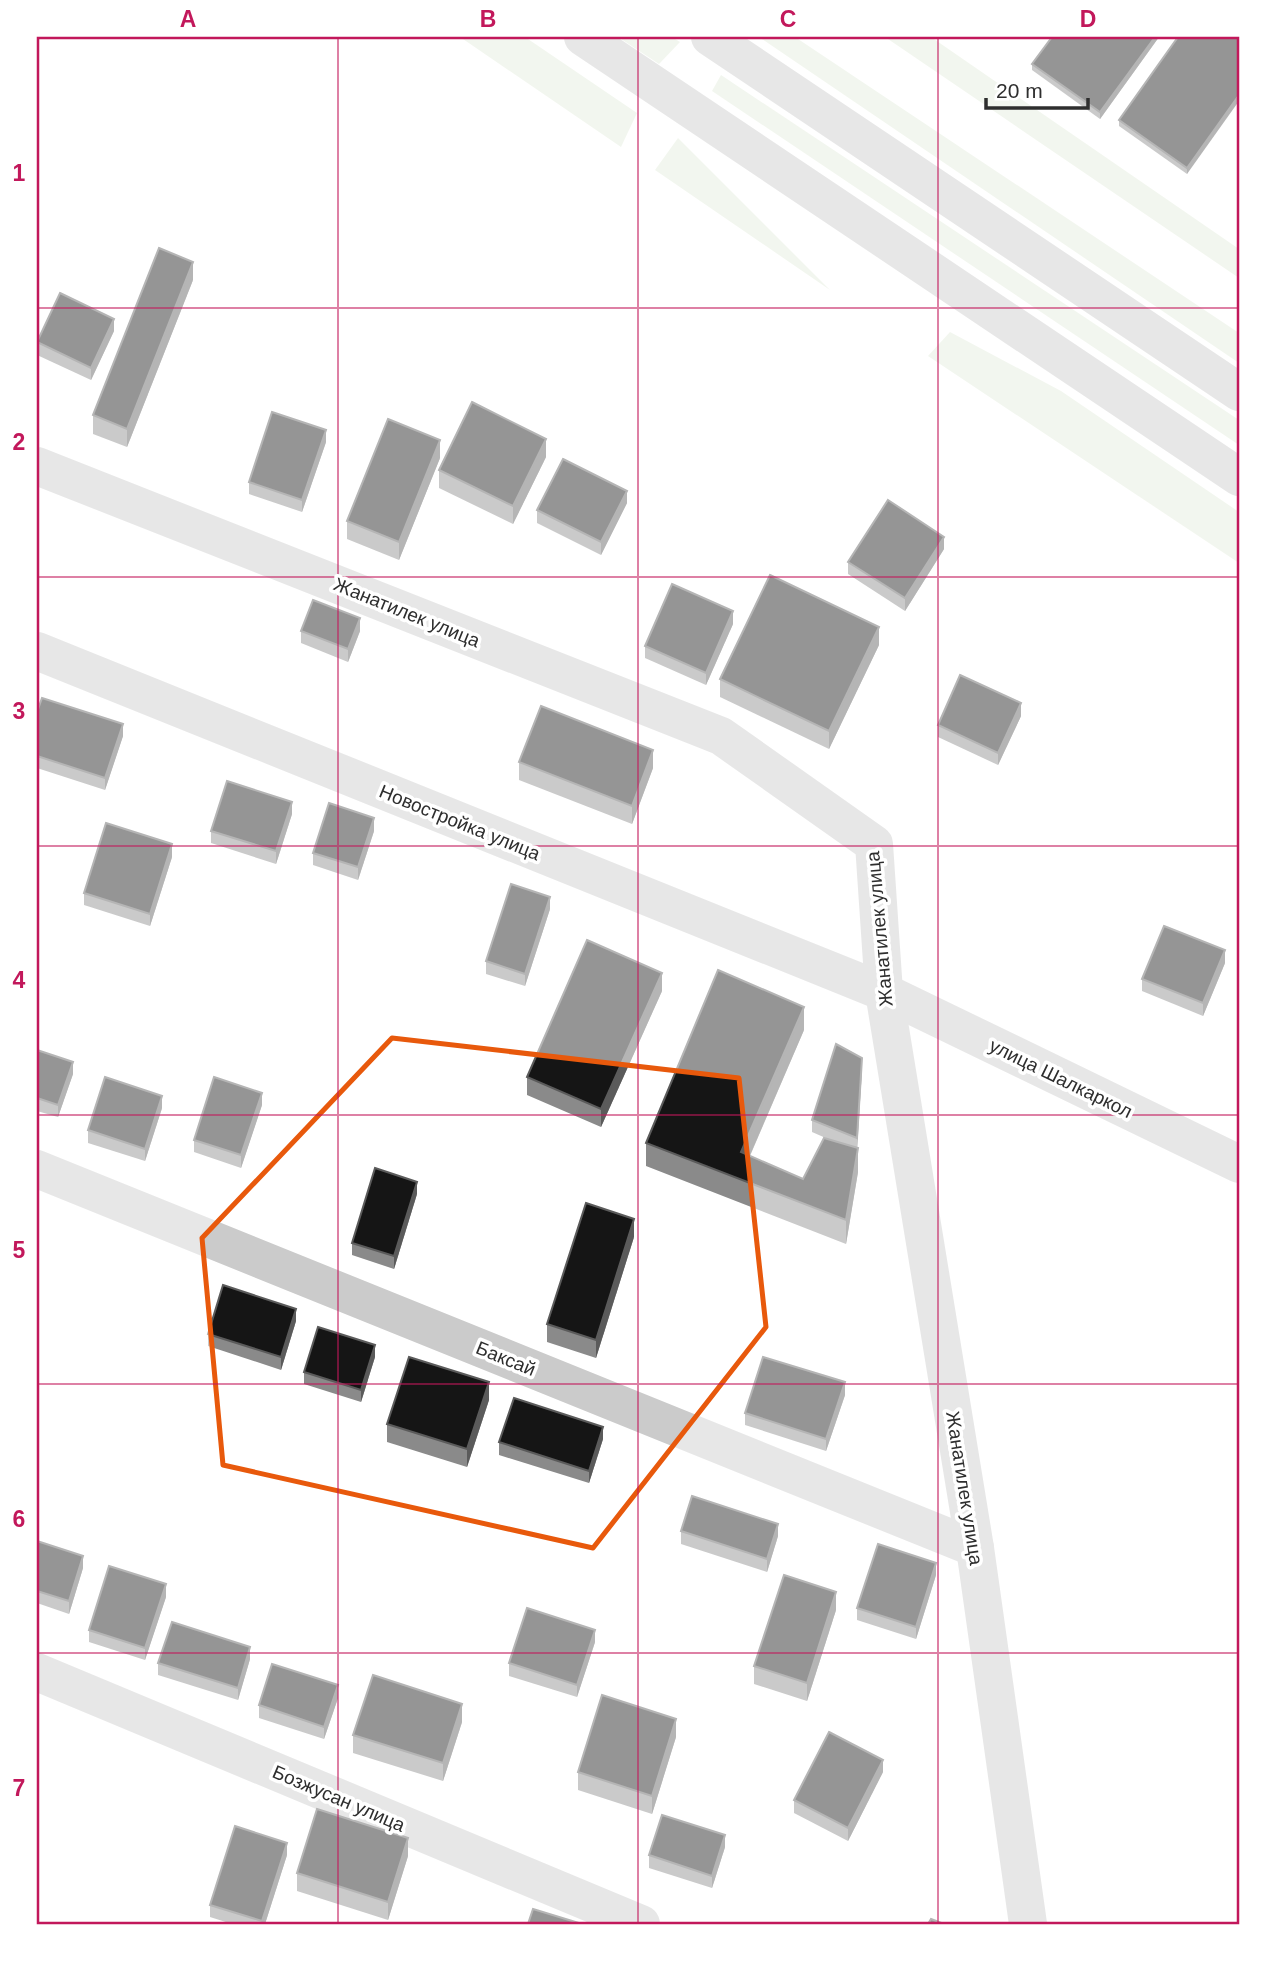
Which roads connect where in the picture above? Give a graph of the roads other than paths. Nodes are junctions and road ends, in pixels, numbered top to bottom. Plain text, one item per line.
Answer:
1 (583, 37) edge
2 (710, 37) edge
3 (1239, 392) edge
4 (37, 466) edge
5 (1239, 477) edge
6 (37, 651) edge
7 (884, 992) junction
8 (1239, 1164) edge
9 (37, 1169) edge
10 (975, 1548) junction
11 (37, 1672) edge
12 (640, 1924) edge
13 (1028, 1924) edge

1 - 5 street
2 - 3 street
4 - 7 street, Жанатилек улица
6 - 7 street, Новостройка улица
7 - 8 street, улица Шалкаркол
7 - 10 street, Жанатилек улица
9 - 10 street, Баксай
10 - 13 street, Жанатилек улица
11 - 12 street, Бозжусан улица

